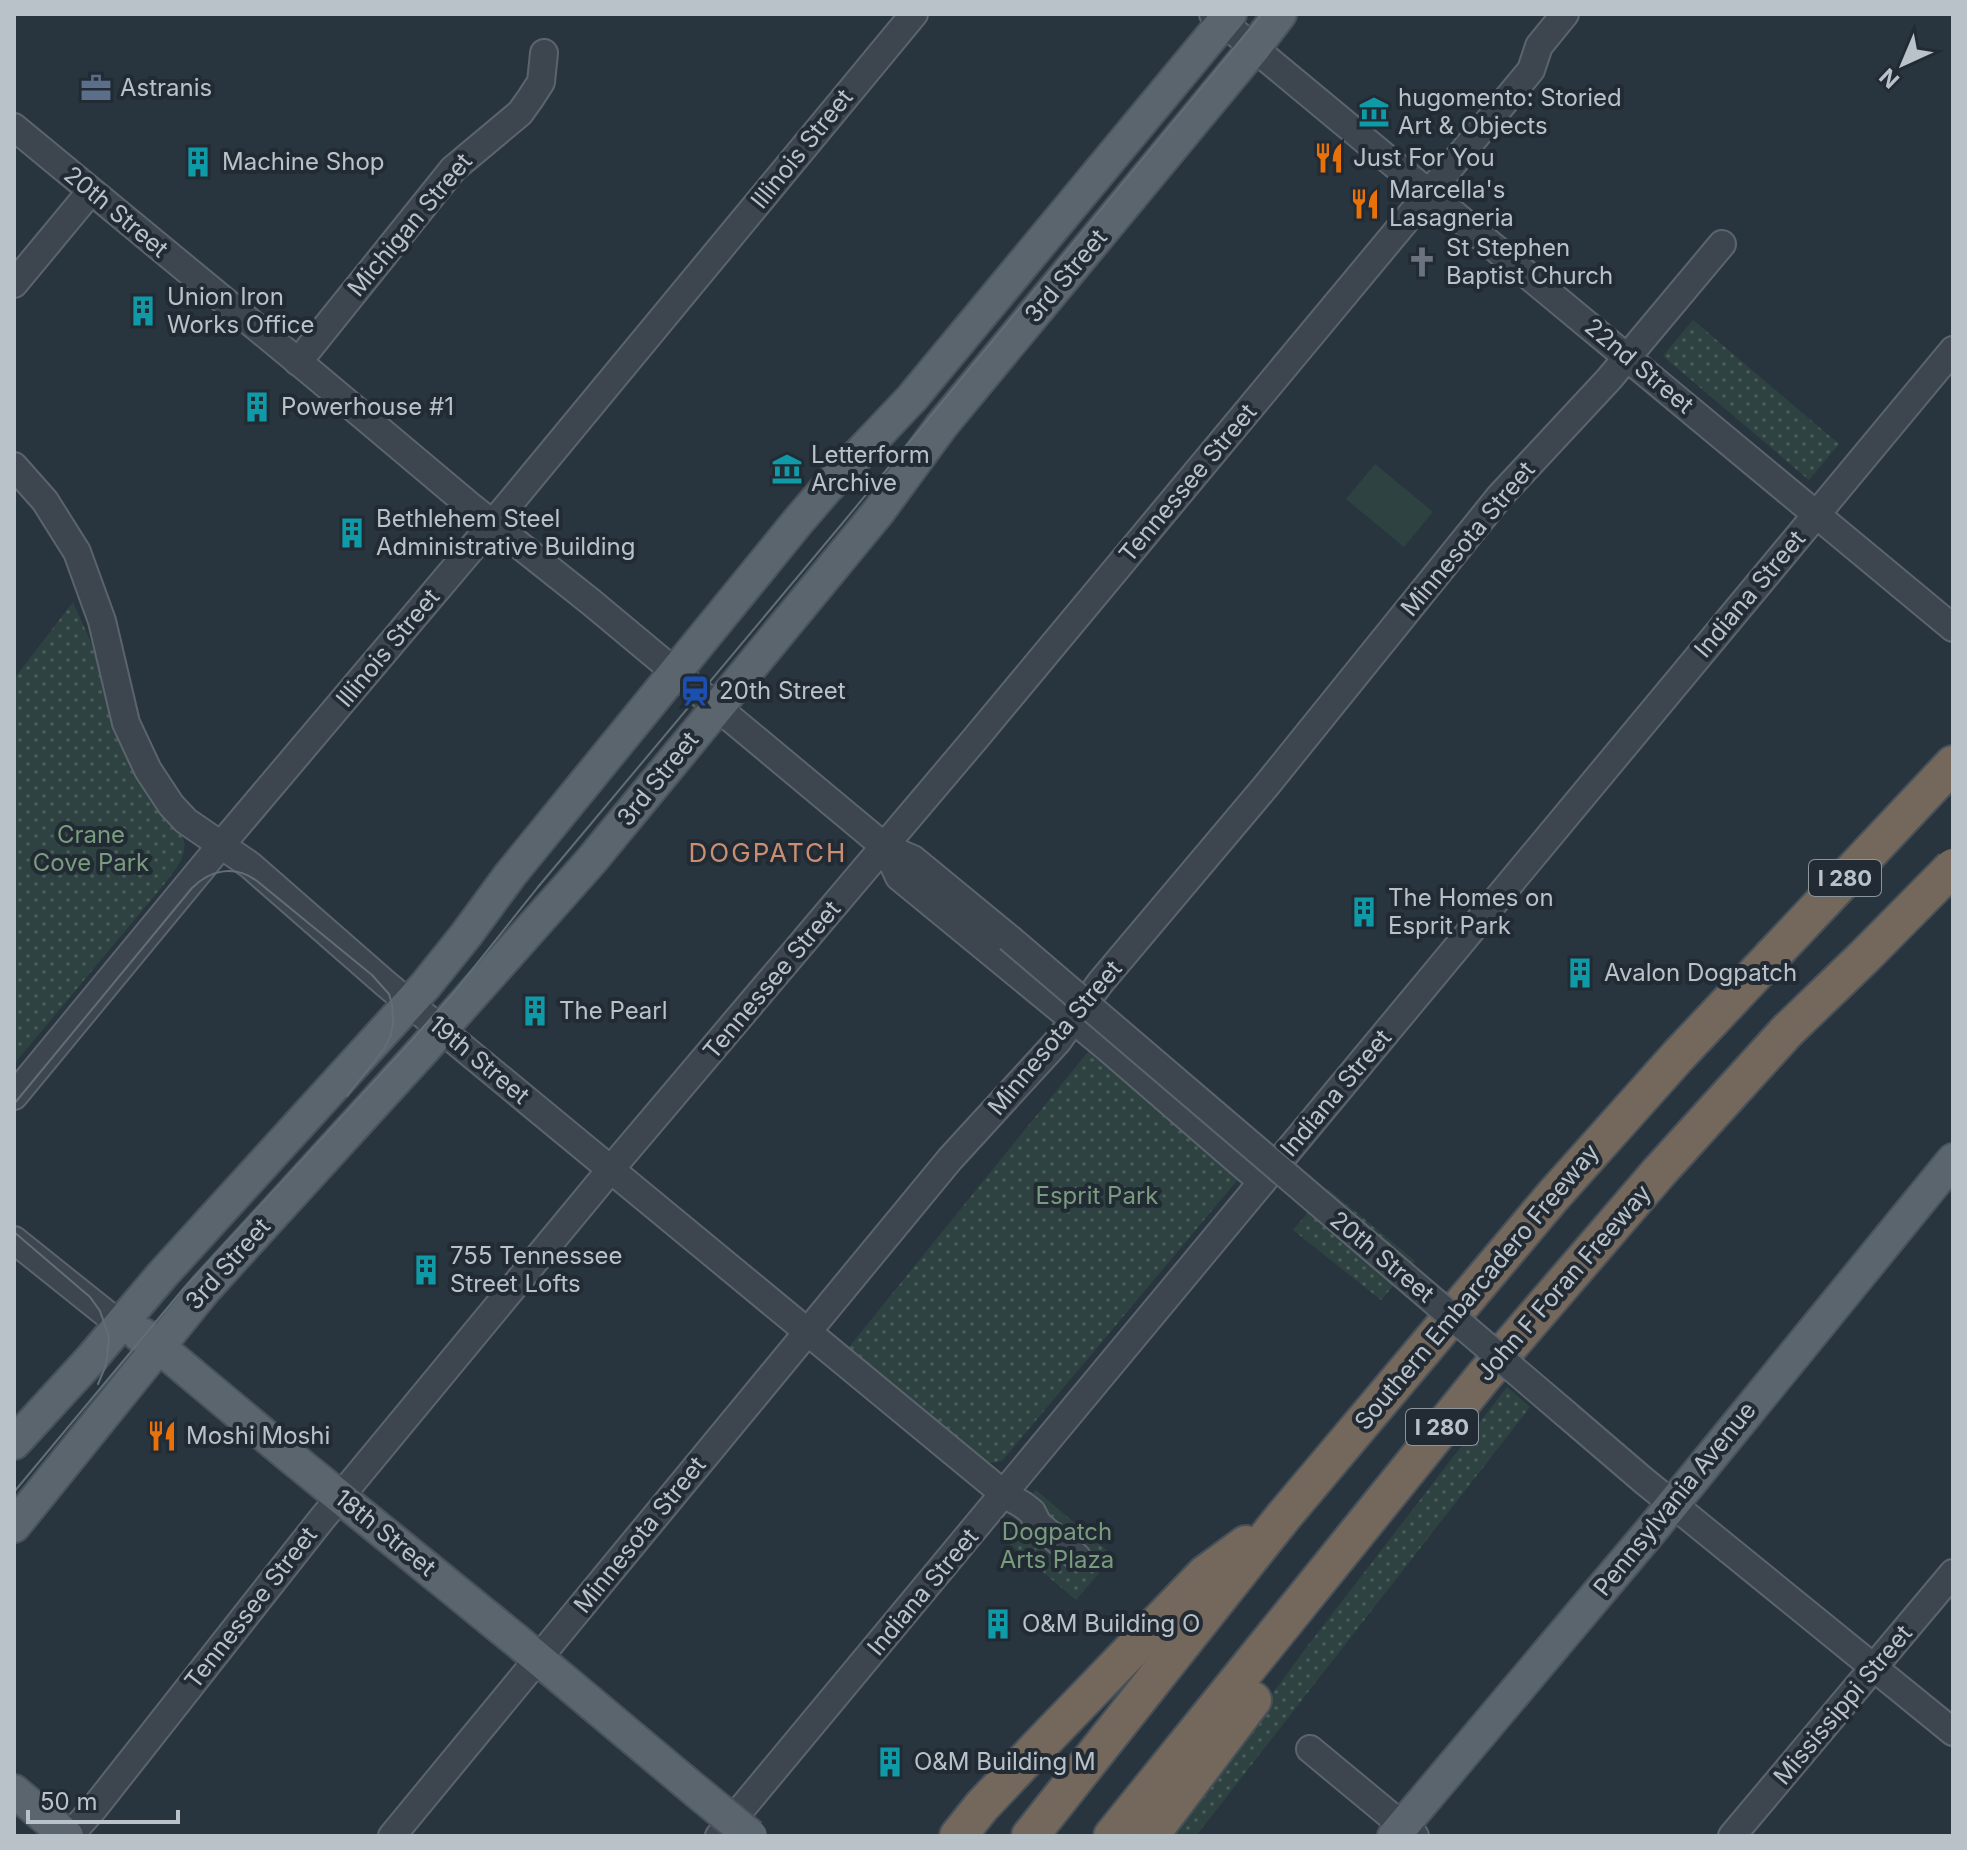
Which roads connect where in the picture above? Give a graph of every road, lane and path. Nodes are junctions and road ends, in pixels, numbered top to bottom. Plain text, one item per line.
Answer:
1 (914, 14) edge
2 (1280, 14) edge
3 (1565, 14) edge
4 (1222, 17) edge
5 (1254, 48) junction
6 (544, 53) dead end
7 (14, 127) edge
8 (91, 191) junction
9 (1429, 192) junction
10 (1722, 244) dead end
11 (14, 284) edge
12 (1953, 350) edge
13 (1627, 356) junction
14 (298, 362) junction
15 (14, 466) edge
16 (1817, 514) junction
17 (492, 524) junction
18 (1953, 628) edge
19 (675, 671) junction
20 (717, 707) junction
21 (1953, 764) edge
22 (221, 845) junction
23 (885, 847) junction
24 (1953, 867) edge
25 (410, 1003) junction
26 (1073, 1020) junction
27 (441, 1029) junction
28 (14, 1096) edge
29 (1953, 1160) edge
30 (611, 1169) junction
31 (1262, 1182) junction
32 (14, 1240) edge
33 (119, 1324) junction
34 (807, 1331) junction
35 (158, 1346) junction
36 (14, 1443) edge
37 (1420, 1454) junction
38 (1004, 1494) junction
39 (341, 1496) junction
40 (1673, 1503) junction
41 (1283, 1517) junction
42 (14, 1526) edge
43 (1077, 1557) dead end
44 (1953, 1573) edge
45 (537, 1659) junction
46 (1874, 1668) junction
47 (1953, 1732) edge
48 (1310, 1749) dead end
49 (14, 1791) edge
50 (1404, 1833) edge
51 (68, 1836) edge
52 (392, 1836) edge
53 (719, 1836) edge
54 (751, 1836) edge
55 (958, 1836) edge
56 (1030, 1836) edge
57 (1112, 1836) edge
58 (1150, 1836) edge
59 (1732, 1836) edge

1 - 17 street, Illinois Street
2 - 5 main road, 3rd Street
3 - 9 street, Tennessee Street
4 - 5 street, 22nd Street
4 - 19 main road, 3rd Street
5 - 9 street, 22nd Street
5 - 20 main road, 3rd Street
6 - 14 street, Michigan Street
7 - 8 street, 20th Street
8 - 11 street
8 - 14 street, 20th Street
9 - 13 street, 22nd Street
9 - 23 street, Tennessee Street
10 - 13 street, Minnesota Street
12 - 16 street, Indiana Street
13 - 16 street, 22nd Street
13 - 26 street, Minnesota Street
14 - 17 street, 20th Street
15 - 22 street, 19th Street
16 - 18 street, 22nd Street
16 - 31 street, Indiana Street
17 - 19 street, 20th Street
17 - 22 street, Illinois Street
19 - 20 street, 20th Street
19 - 25 main road, 3rd Street
20 - 23 street, 20th Street
20 - 27 main road, 3rd Street
21 - 41 highway, Southern Embarcadero Freeway / I 280
22 - 25 street, 19th Street
22 - 28 street, Illinois Street
23 - 26 street, 20th Street
23 - 30 street, Tennessee Street
23 - 40 street, 20th Street, bridge
24 - 37 highway, John F Foran Freeway / I 280, bridge
25 - 27 street, 19th Street
25 - 33 main road, 3rd Street
26 - 31 street, 20th Street
26 - 34 street, Minnesota Street
27 - 30 street, 19th Street
27 - 35 main road, 3rd Street
29 - 40 main road, Pennsylvania Avenue
30 - 34 street, 19th Street
30 - 39 street, Tennessee Street
31 - 38 street, Indiana Street
32 - 33 street, 18th Street
33 - 35 main road, 18th Street
33 - 36 main road, 3rd Street
34 - 38 street, 19th Street
34 - 45 street, Minnesota Street
35 - 39 main road, 18th Street
35 - 42 main road, 3rd Street
37 - 57 highway, John F Foran Freeway / I 280
37 - 58 highway
38 - 43 street, 19th Street
38 - 53 street, Indiana Street
39 - 45 main road, 18th Street
39 - 51 street, Tennessee Street
40 - 46 street, 20th Street
40 - 50 main road, Pennsylvania Avenue
41 - 55 highway
41 - 56 highway, Southern Embarcadero Freeway / I 280
44 - 46 street, Mississippi Street
45 - 52 street, Minnesota Street
45 - 54 main road, 18th Street, bridge
46 - 47 street, 20th Street
46 - 59 street, Mississippi Street
48 - 50 street
49 - 51 main road

